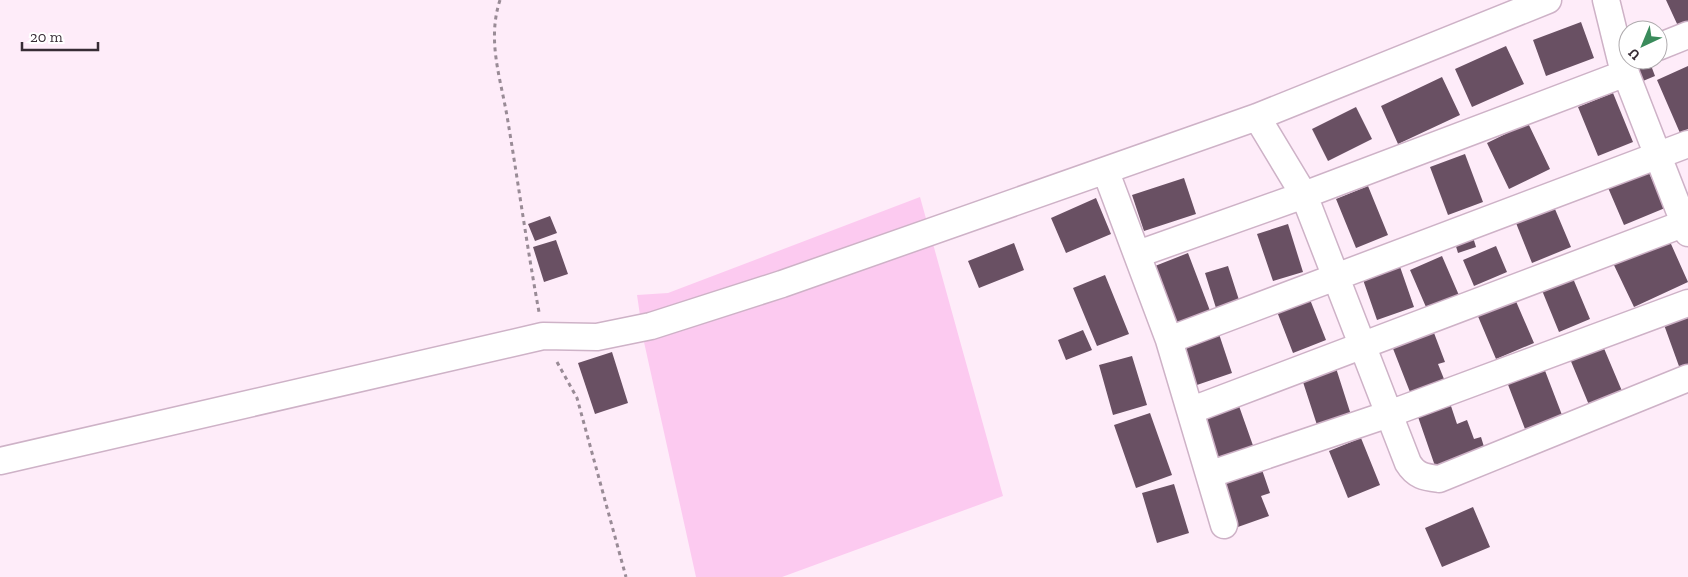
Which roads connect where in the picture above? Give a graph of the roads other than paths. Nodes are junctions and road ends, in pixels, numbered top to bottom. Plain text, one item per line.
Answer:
1 (1548, 0) edge
2 (1606, 0) edge
3 (1688, 35) edge
4 (1618, 40) edge
5 (1668, 43) edge
6 (1618, 67) edge
7 (1627, 70) edge
8 (1257, 117) junction
9 (1688, 144) edge
10 (1658, 155) junction
11 (1106, 172) junction
12 (1304, 194) junction
13 (1687, 226) edge
14 (1138, 254) junction
15 (1336, 278) junction
16 (1688, 303) edge
17 (1169, 340) junction
18 (1362, 346) junction
19 (1688, 378) edge
20 (1192, 410) junction
21 (1388, 414) junction
22 (0, 461) edge
23 (1211, 474) junction
24 (1224, 525) dead end

1 - 8 street
2 - 4 street
3 - 5 street
6 - 12 street
7 - 10 street
8 - 11 street
8 - 12 street
9 - 10 street
10 - 13 street
10 - 15 street
11 - 14 street
11 - 22 street
12 - 14 street
12 - 15 street
13 - 18 street
14 - 17 street
15 - 17 street
15 - 18 street
16 - 21 street
17 - 20 street
18 - 20 street
18 - 21 street
19 - 21 street
20 - 23 street
21 - 23 street
23 - 24 street

